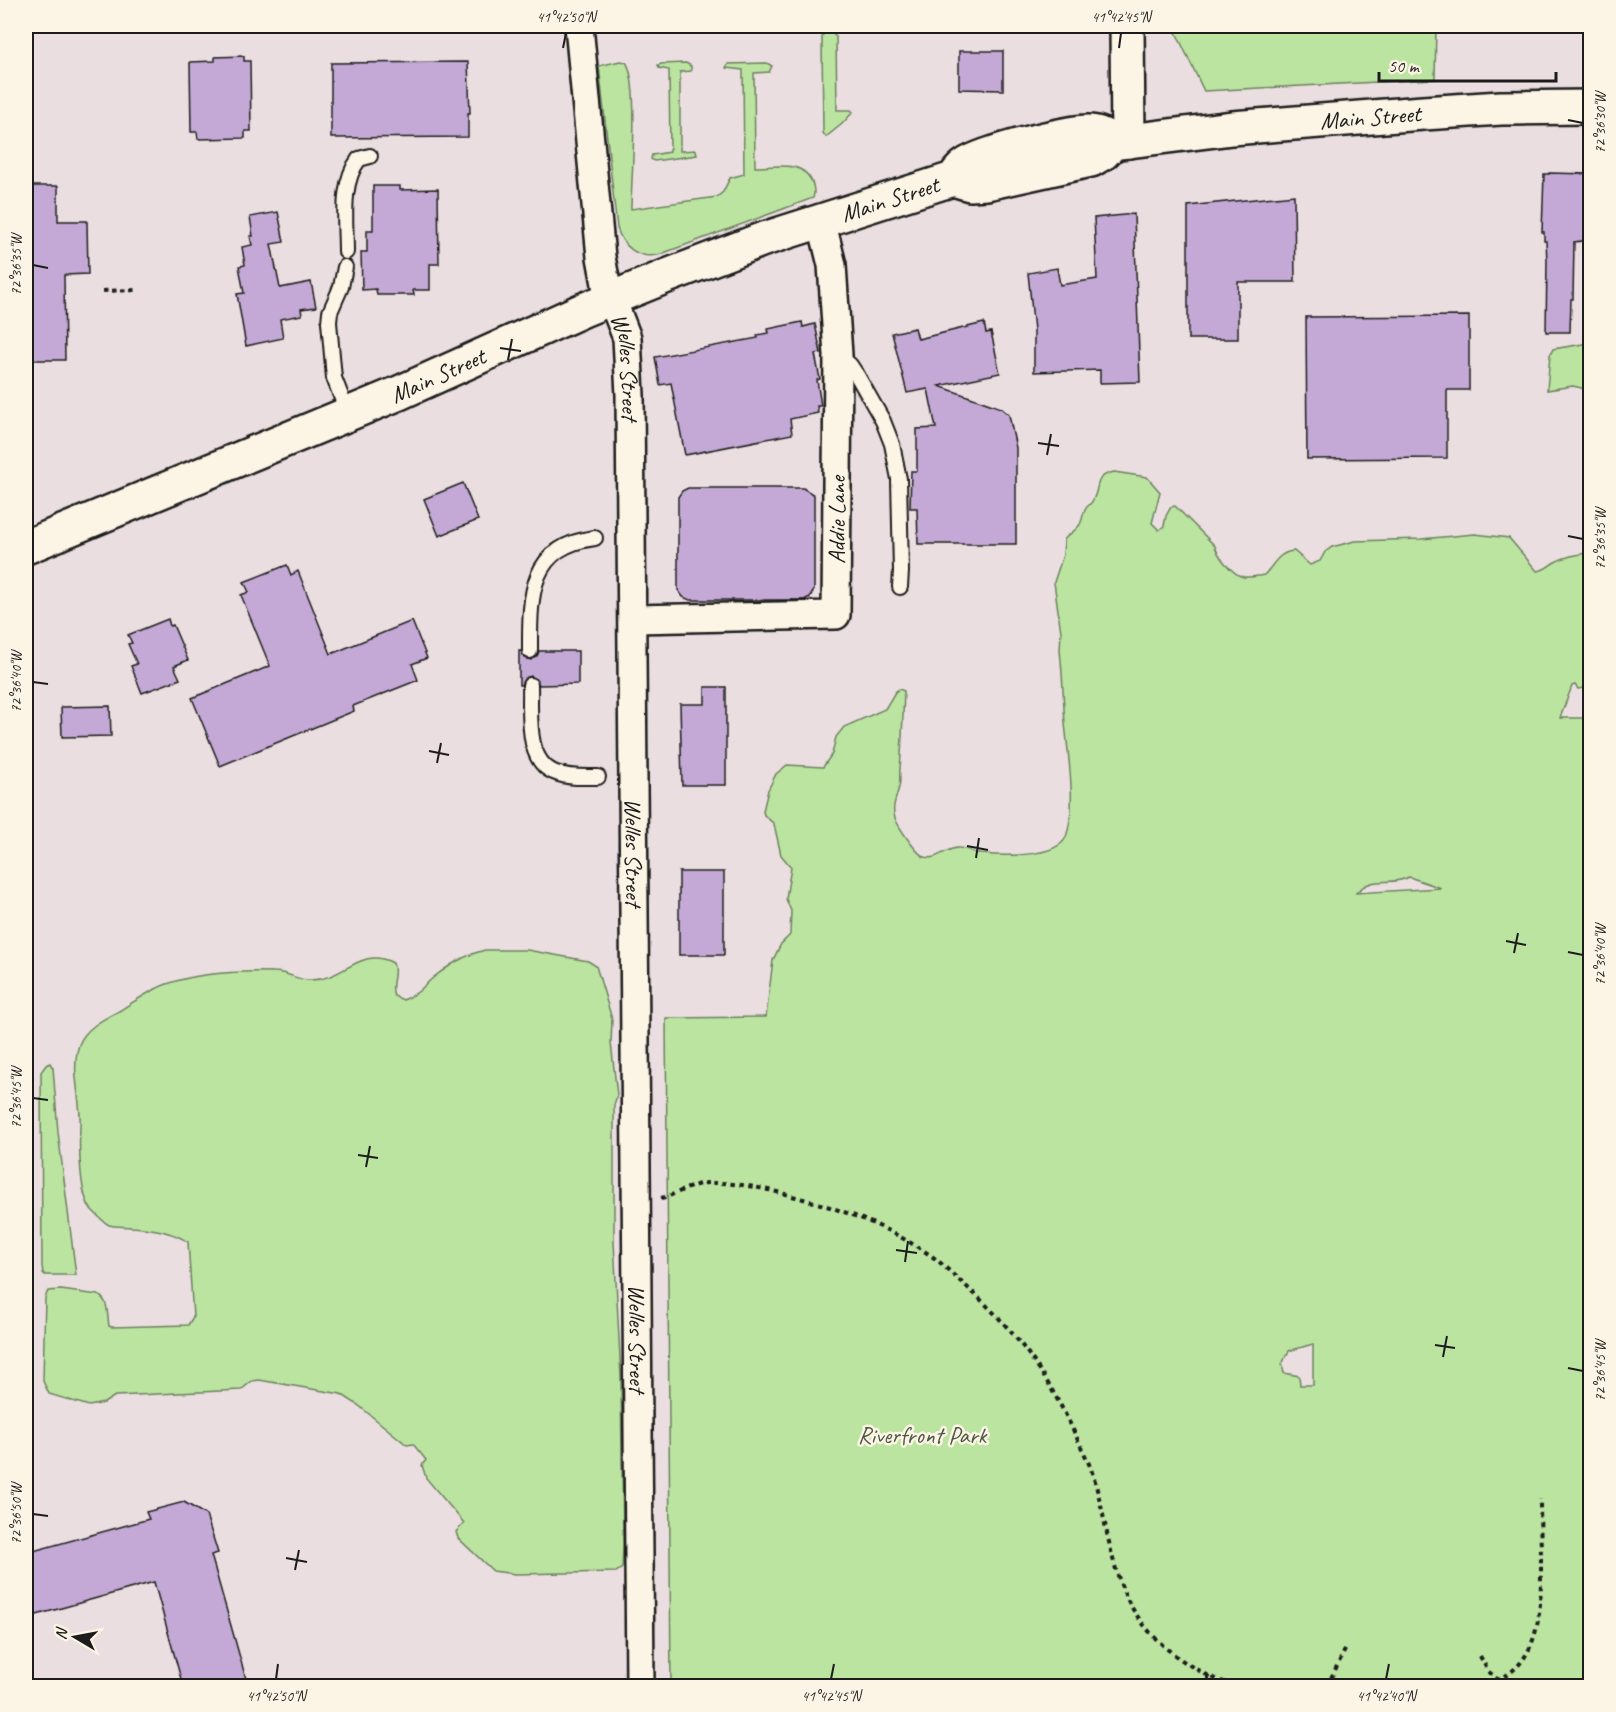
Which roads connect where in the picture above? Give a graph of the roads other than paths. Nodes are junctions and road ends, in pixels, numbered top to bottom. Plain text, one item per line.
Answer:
1 (579, 26) edge
2 (1127, 26) edge
3 (1590, 107) edge
4 (1120, 142) junction
5 (370, 156) dead end
6 (821, 220) junction
7 (346, 252) dead end
8 (345, 267) dead end
9 (611, 298) junction
10 (838, 355) junction
11 (348, 414) junction
12 (595, 538) dead end
13 (26, 547) edge
14 (900, 587) dead end
15 (633, 619) junction
16 (530, 651) dead end
17 (530, 685) dead end
18 (598, 777) dead end
19 (640, 1686) edge

1 - 9 street, Welles Street
2 - 4 main road
3 - 4 main road, Main Street
4 - 6 main road, Main Street
5 - 7 lane
6 - 9 main road, Main Street
6 - 10 street, Addie Lane
8 - 11 lane
9 - 11 main road, Main Street
9 - 15 street, Welles Street
10 - 14 lane
10 - 15 street, Addie Lane
11 - 13 main road, Main Street
12 - 16 lane
15 - 19 street, Welles Street
17 - 18 lane

